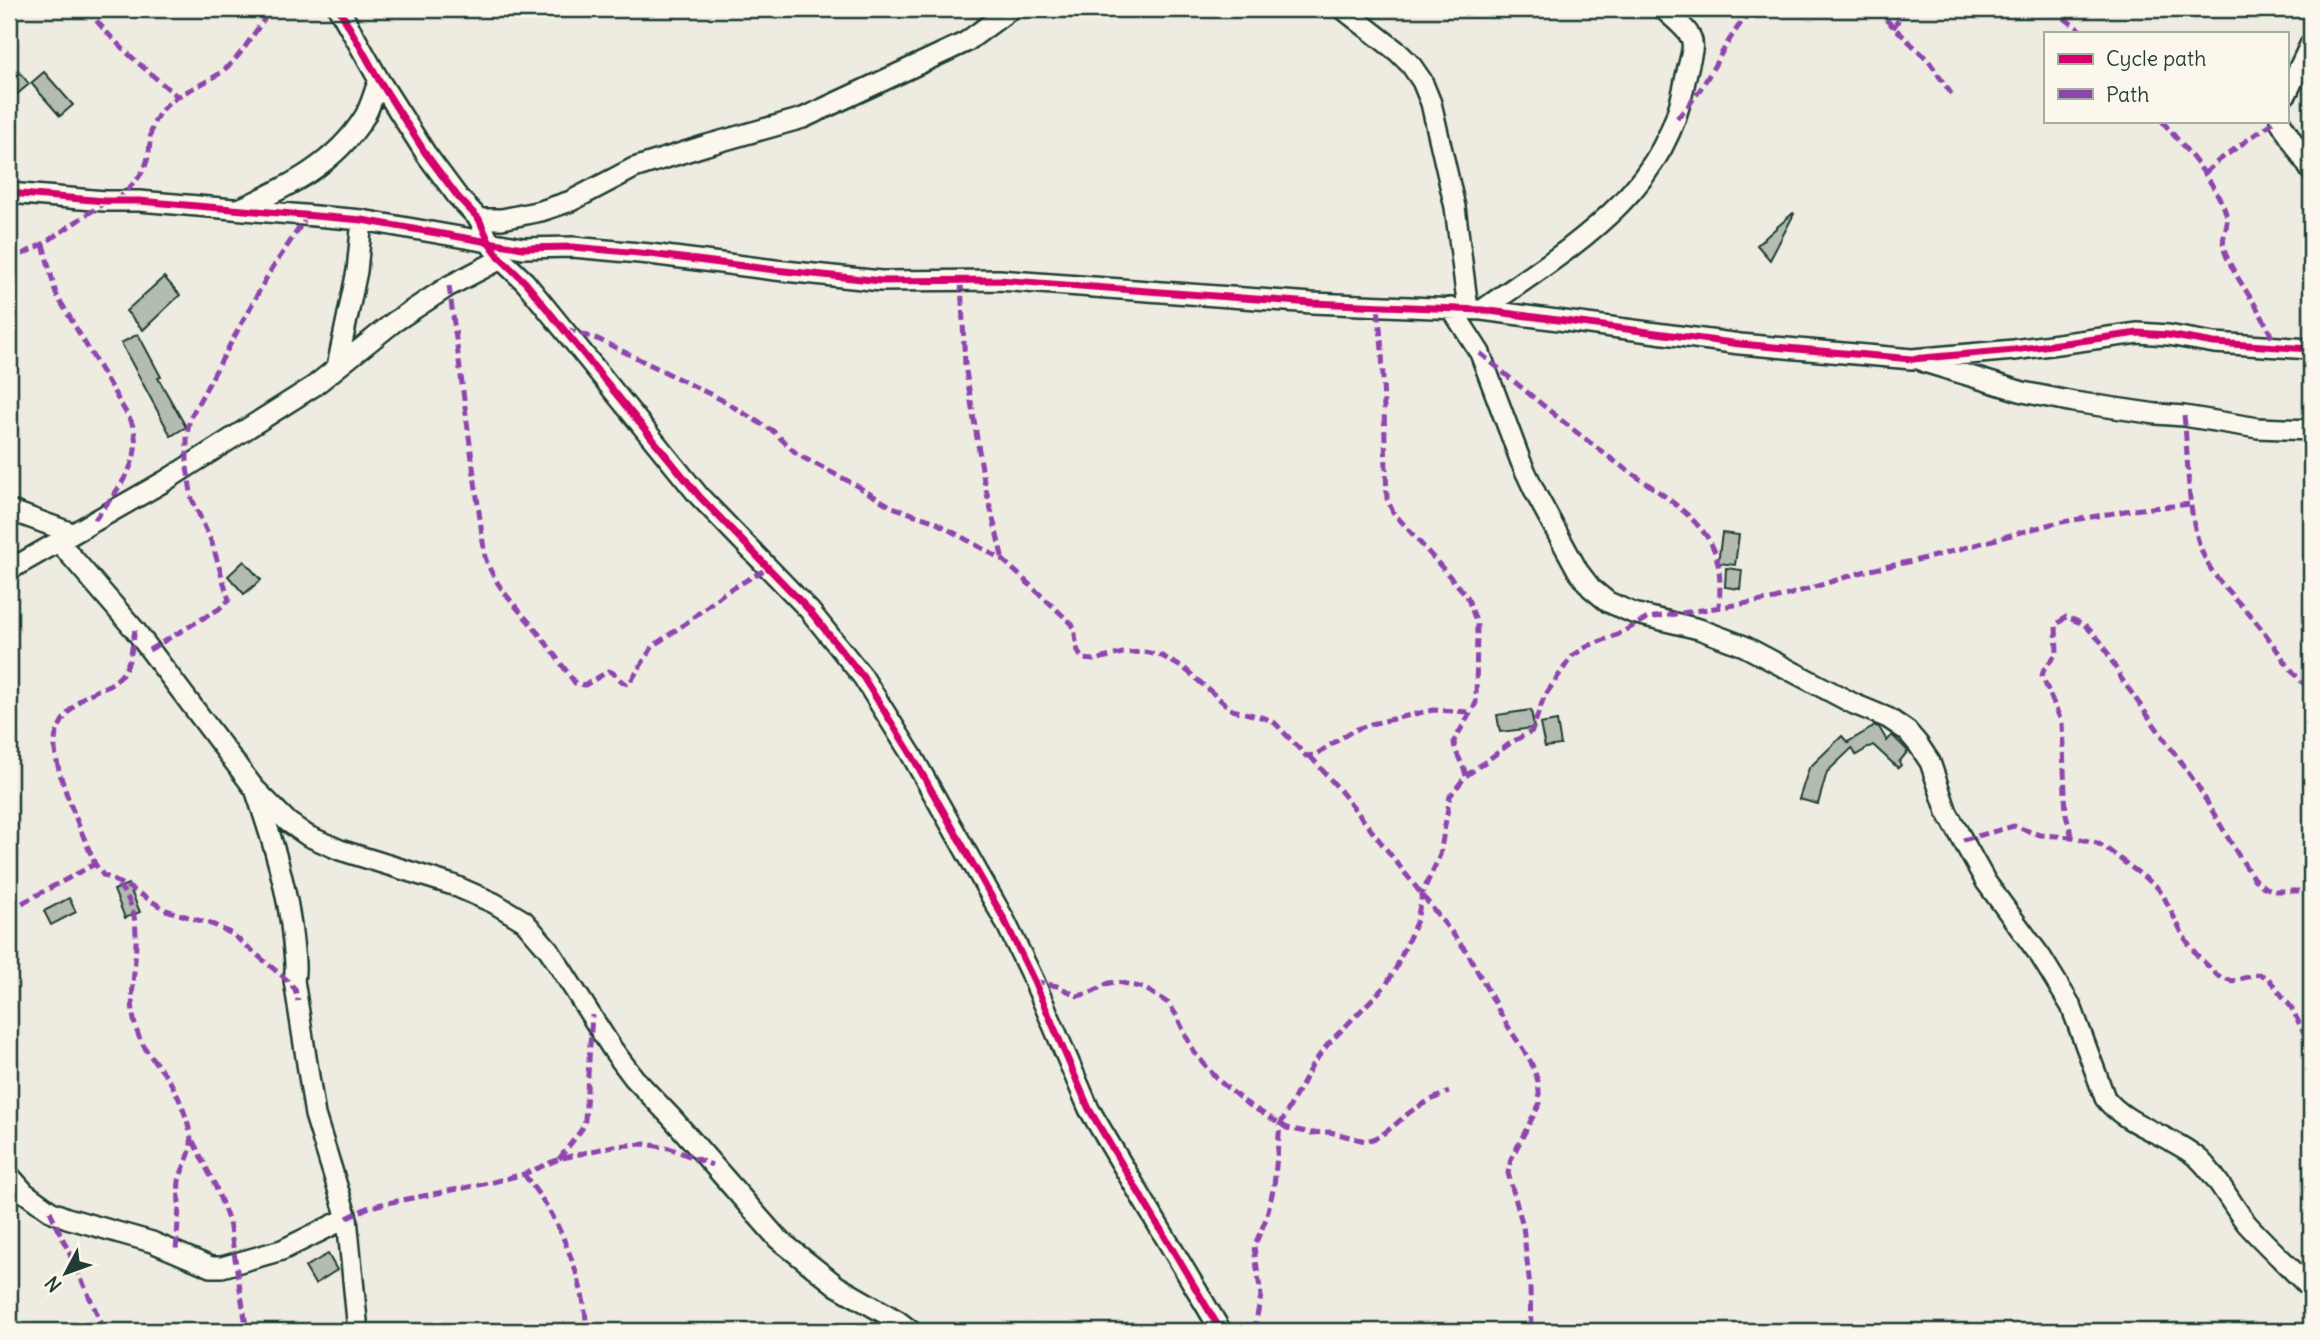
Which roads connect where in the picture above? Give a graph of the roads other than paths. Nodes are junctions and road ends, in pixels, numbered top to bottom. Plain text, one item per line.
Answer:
1 (339, 9) edge
2 (1011, 9) edge
3 (1343, 9) edge
4 (1663, 9) edge
5 (2311, 43) edge
6 (379, 80) junction
7 (2288, 91) edge
8 (2281, 122) edge
9 (2311, 170) edge
10 (9, 193) edge
11 (237, 210) junction
12 (479, 219) junction
13 (362, 220) junction
14 (496, 252) junction
15 (1467, 309) junction
16 (2311, 349) edge
17 (1912, 359) junction
18 (337, 367) junction
19 (2311, 430) edge
20 (9, 510) edge
21 (66, 538) junction
22 (9, 570) edge
23 (254, 789) junction
24 (9, 1175) edge
25 (347, 1218) junction
26 (2311, 1289) edge
27 (358, 1331) edge
28 (911, 1331) edge
29 (1221, 1331) edge

1 - 6 street
2 - 12 street
3 - 15 street
4 - 15 street
5 - 7 street
6 - 11 street
6 - 12 street
8 - 9 street
10 - 11 street
11 - 13 street
12 - 14 street
13 - 14 street
13 - 18 street
14 - 15 street
14 - 18 street
14 - 29 street
15 - 17 street
15 - 26 street
16 - 17 street
17 - 19 street
18 - 21 street
20 - 21 street
21 - 22 street
21 - 23 street
23 - 25 street
23 - 28 street
24 - 25 street
25 - 27 street

